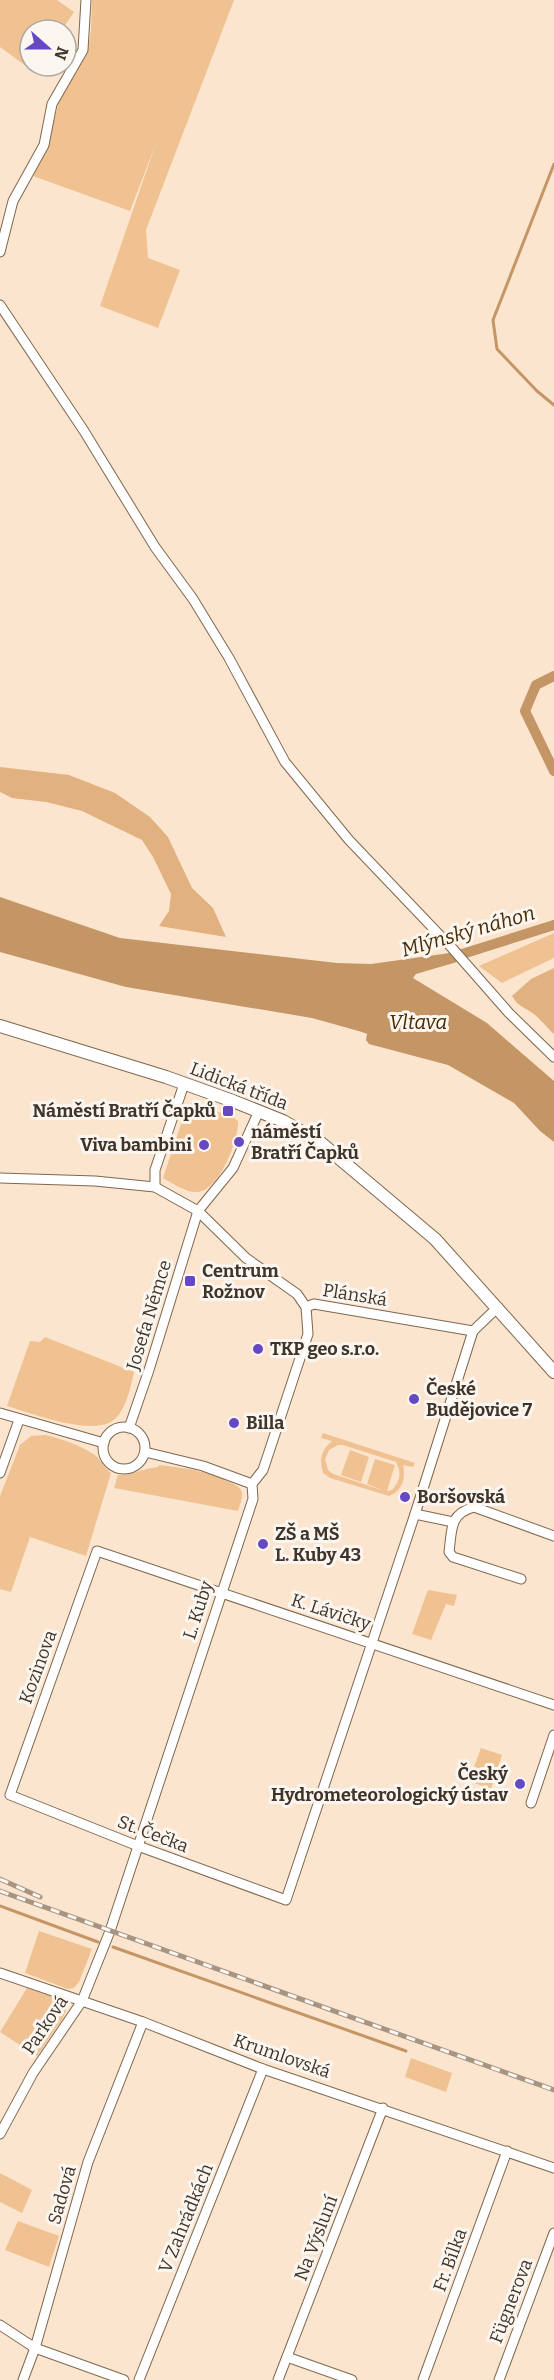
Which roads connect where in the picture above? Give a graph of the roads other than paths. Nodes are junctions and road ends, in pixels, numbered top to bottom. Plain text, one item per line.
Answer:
1 (86, 0) edge
2 (0, 252) edge
3 (0, 305) edge
4 (0, 1026) edge
5 (554, 1057) edge
6 (184, 1084) junction
7 (260, 1111) junction
8 (0, 1178) edge
9 (155, 1187) junction
10 (198, 1211) junction
11 (306, 1307) junction
12 (498, 1307) junction
13 (473, 1331) junction
14 (554, 1372) edge
15 (0, 1413) edge
16 (19, 1420) junction
17 (129, 1428) junction
18 (104, 1443) junction
19 (144, 1452) junction
20 (0, 1473) edge
21 (252, 1484) junction
22 (415, 1514) junction
23 (453, 1522) junction
24 (554, 1536) edge
25 (97, 1551) joint
26 (521, 1579) dead end
27 (220, 1593) junction
28 (372, 1642) junction
29 (554, 1705) edge
30 (554, 1735) edge
31 (10, 1795) joint
32 (531, 1803) dead end
33 (138, 1846) junction
34 (111, 1928) joint
35 (0, 1973) edge
36 (82, 2001) junction
37 (143, 2022) junction
38 (263, 2069) junction
39 (383, 2108) junction
40 (0, 2134) edge
41 (507, 2151) junction
42 (554, 2168) edge
43 (554, 2233) edge
44 (0, 2325) edge
45 (35, 2348) junction
46 (287, 2357) junction
47 (23, 2380) edge
48 (123, 2380) edge
49 (139, 2380) edge
50 (278, 2380) edge
51 (352, 2380) edge
52 (423, 2380) edge
53 (498, 2380) edge

1 - 2 street
3 - 5 street
4 - 6 street, Lidická třída
6 - 7 street, Lidická třída
6 - 9 street
7 - 10 street
7 - 12 street, Lidická třída
8 - 9 street
9 - 10 street, Plánská
10 - 11 street, Plánská
10 - 17 street, Josefa Němce
11 - 13 street, Plánská
11 - 21 street, L. Kuby
12 - 13 street
12 - 14 street, Lidická třída
13 - 22 street
15 - 16 street
16 - 18 street
16 - 20 street
17 - 18 street
17 - 19 street
18 - 19 street
19 - 21 street
21 - 27 street, L. Kuby
22 - 23 street
22 - 28 street
23 - 24 street
23 - 26 street
25 - 27 street, K. Lávičky
25 - 31 street, Kozinova
27 - 28 street, K. Lávičky
27 - 33 street, L. Kuby
28 - 29 street, K. Lávičky
28 - 33 street, St. Čečka
30 - 32 street
31 - 33 street, St. Čečka
33 - 34 street, L. Kuby
34 - 36 street, Parková
35 - 36 street, Krumlovská
36 - 37 street, Krumlovská
36 - 40 street, Parková
37 - 38 street, Krumlovská
37 - 45 street, Sadová
38 - 39 street, Krumlovská
38 - 49 street, V Zahrádkách
39 - 41 street, Krumlovská
39 - 46 street, Na Výsluní
41 - 42 street, Krumlovská
41 - 52 street, Fr. Bílka
43 - 53 street, Fügnerova
44 - 45 street
45 - 47 street, Sadová
45 - 48 street
46 - 50 street, Na Výsluní
46 - 51 street

